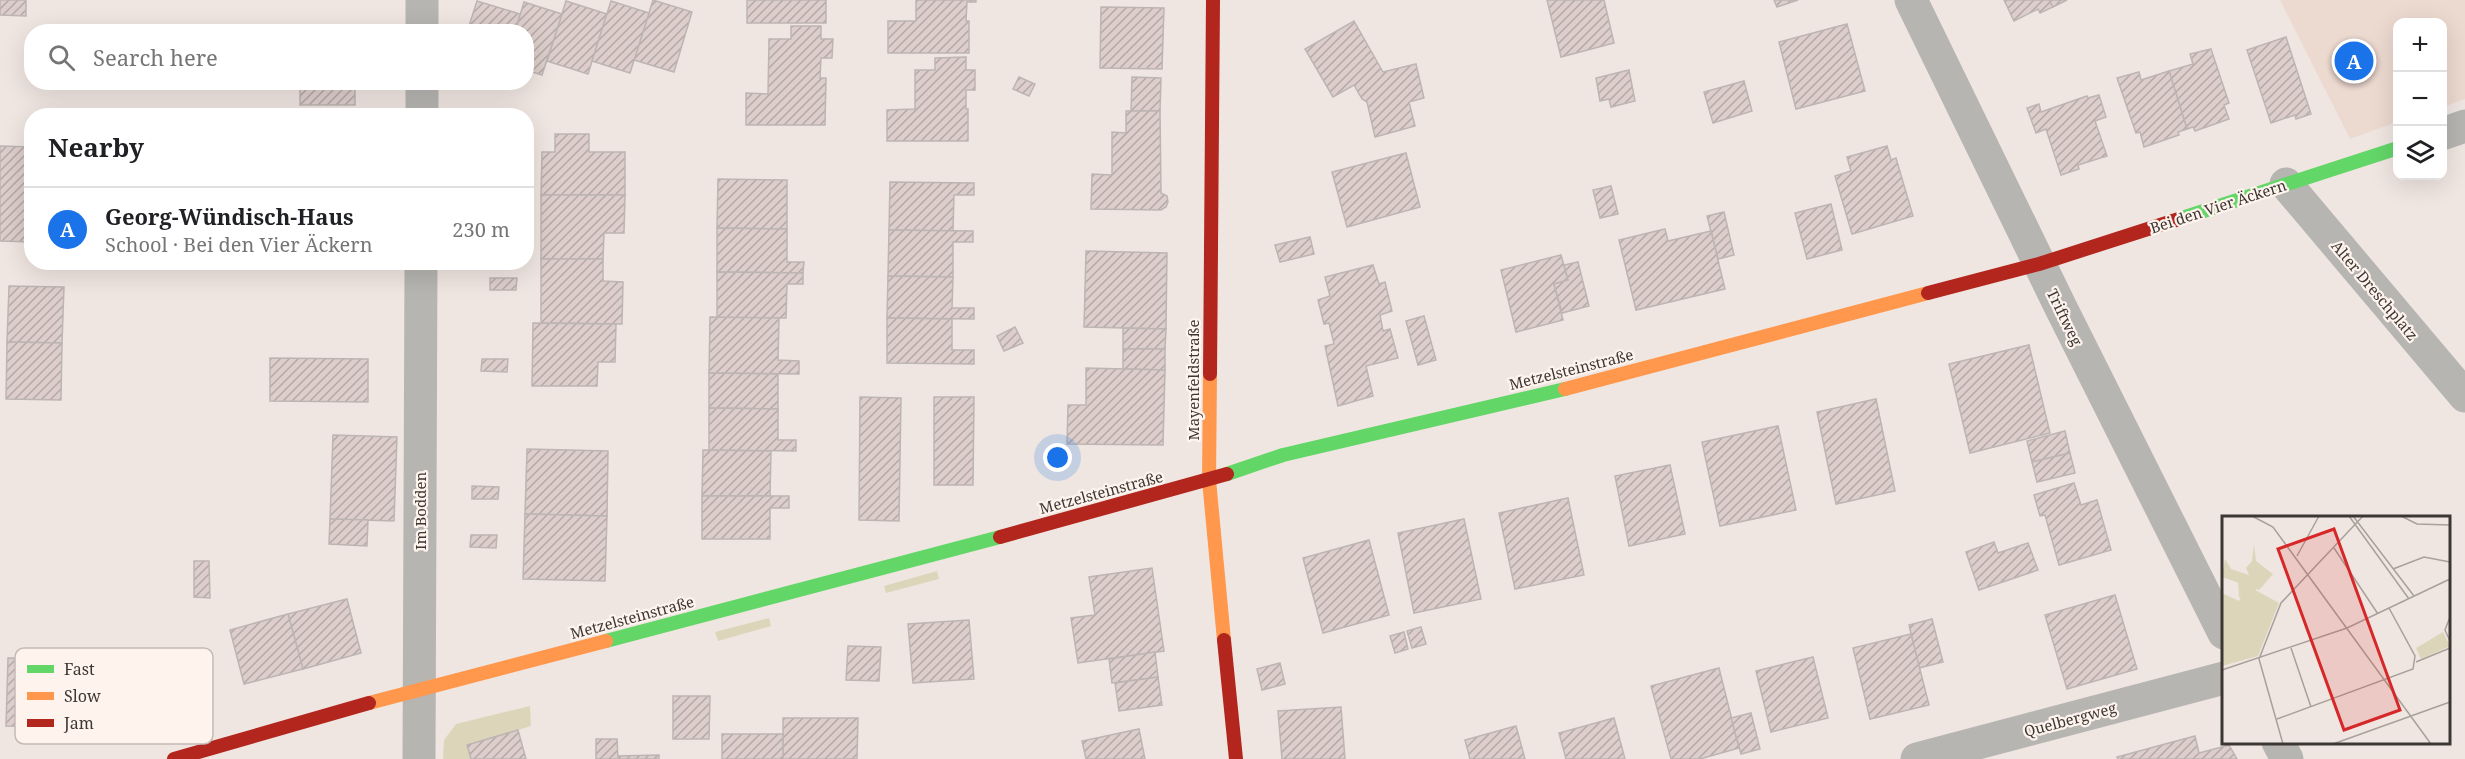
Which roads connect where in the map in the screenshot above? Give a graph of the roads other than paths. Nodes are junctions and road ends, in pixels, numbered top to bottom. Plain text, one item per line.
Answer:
1 (422, 0) edge
2 (1213, 0) edge
3 (1911, 0) edge
4 (422, 24) edge
5 (422, 90) edge
6 (422, 108) edge
7 (2465, 126) edge
8 (2447, 132) edge
9 (2393, 149) edge
10 (2286, 184) junction
11 (2039, 264) junction
12 (421, 270) edge
13 (2465, 396) edge
14 (1209, 480) junction
15 (2222, 631) edge
16 (2222, 678) edge
17 (419, 689) junction
18 (2279, 744) edge
19 (174, 759) edge
20 (419, 759) edge
21 (1236, 759) edge
22 (1917, 759) edge
23 (2287, 759) edge

1 - 4 street
2 - 14 street, Mayenfeldstraße
3 - 11 street, Triftweg
5 - 6 street
7 - 8 street
9 - 10 street, Bei den Vier Äckern
10 - 11 street, Bei den Vier Äckern
10 - 13 street, Alter Dreschplatz
11 - 14 street, Metzelsteinstraße
11 - 15 street, Triftweg
12 - 17 street, Im Bodden
14 - 17 street, Metzelsteinstraße
14 - 21 street, Mayenfeldstraße
16 - 22 street, Quelbergweg
17 - 19 street, Metzelsteinstraße
17 - 20 street, Im Bodden
18 - 23 street

